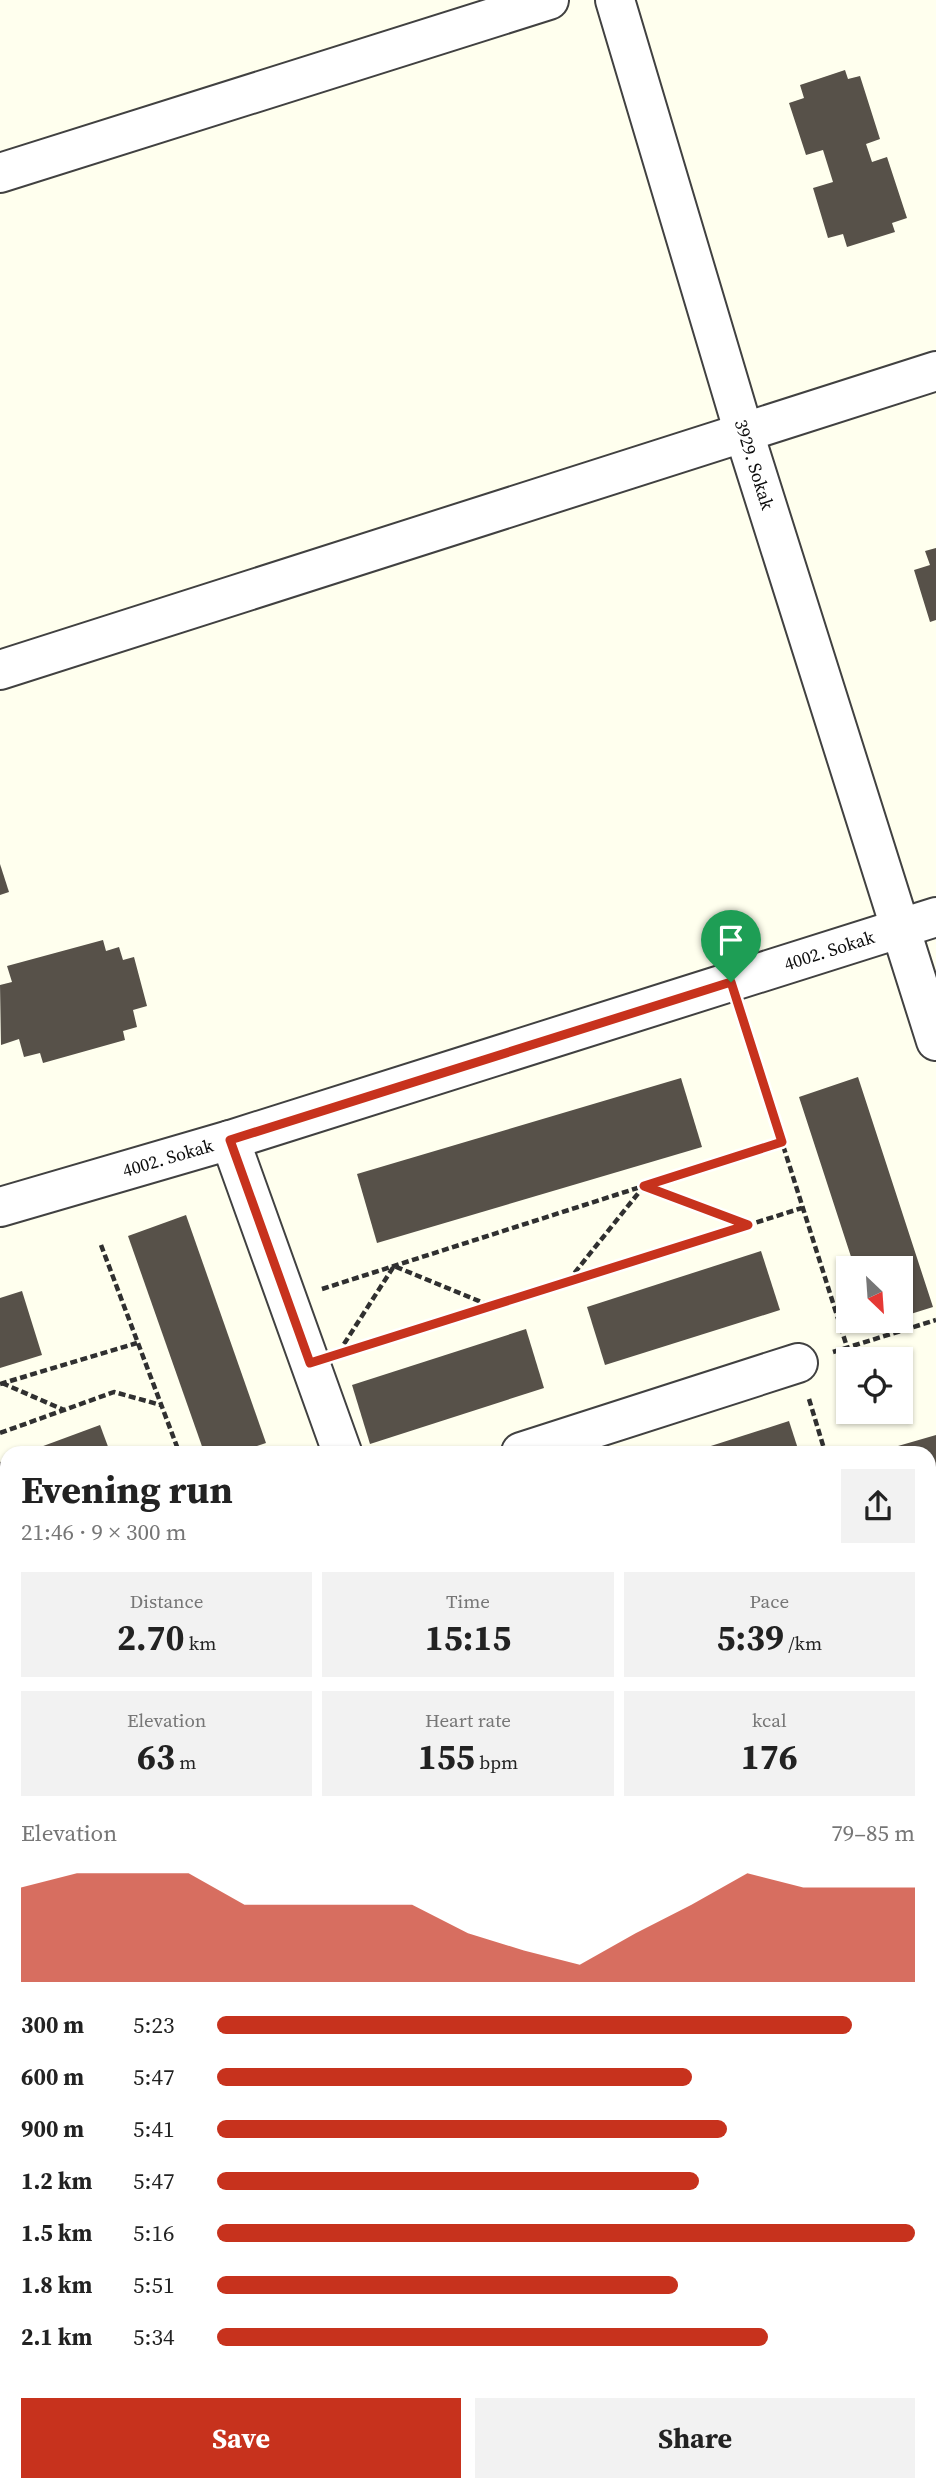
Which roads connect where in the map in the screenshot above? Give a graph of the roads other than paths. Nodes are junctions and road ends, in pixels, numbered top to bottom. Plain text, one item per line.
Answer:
1 (550, 0) edge
2 (615, 0) edge
3 (0, 173) edge
4 (936, 372) edge
5 (744, 433) junction
6 (0, 670) edge
7 (936, 917) edge
8 (900, 928) junction
9 (936, 1041) edge
10 (230, 1140) junction
11 (0, 1206) edge
12 (798, 1363) road end
13 (340, 1446) edge
14 (539, 1446) edge

1 - 3 street
2 - 5 street, 3929. Sokak
4 - 5 street
5 - 6 street
5 - 8 street, 3929. Sokak
7 - 8 street, 4002. Sokak
8 - 9 street, 3929. Sokak
8 - 10 street, 4002. Sokak
10 - 11 street, 4002. Sokak
10 - 13 street
12 - 14 street

